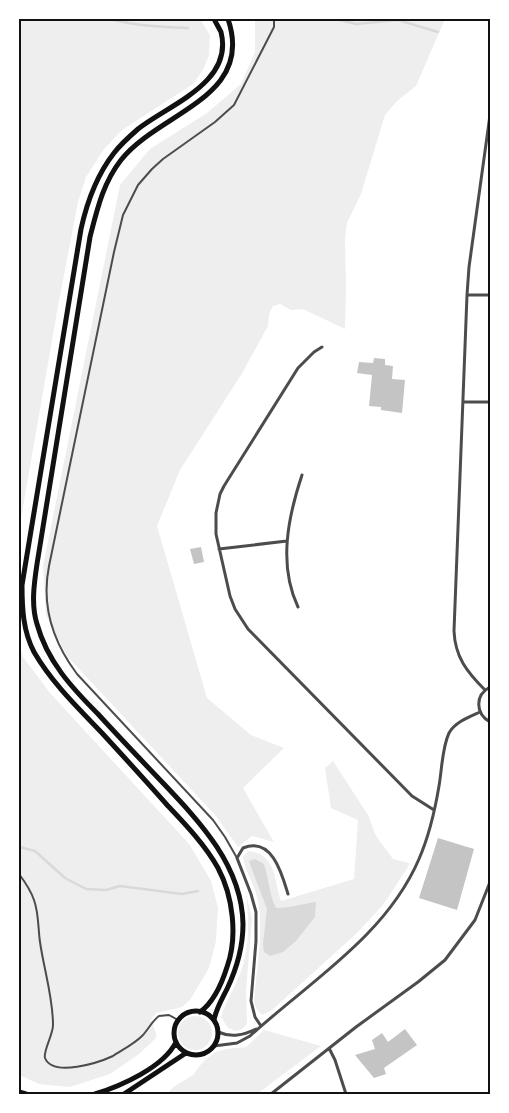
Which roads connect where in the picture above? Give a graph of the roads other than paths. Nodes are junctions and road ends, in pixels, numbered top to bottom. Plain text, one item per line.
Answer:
1 (214, 19) edge
2 (228, 19) edge
3 (274, 19) edge
4 (490, 114) edge
5 (468, 295) junction
6 (490, 295) edge
7 (322, 347) dead end
8 (463, 402) junction
9 (490, 402) edge
10 (302, 475) dead end
11 (287, 541) junction
12 (219, 548) junction
13 (298, 607) dead end
14 (490, 687) edge
15 (485, 690) junction
16 (480, 712) junction
17 (490, 722) edge
18 (434, 810) junction
19 (237, 858) junction
20 (19, 874) edge
21 (490, 882) edge
22 (288, 894) dead end
23 (200, 1012) junction
24 (178, 1020) junction
25 (214, 1020) junction
26 (261, 1026) junction
27 (218, 1032) junction
28 (176, 1042) junction
29 (214, 1046) junction
30 (329, 1048) junction
31 (186, 1053) junction
32 (19, 1092) edge
33 (26, 1094) edge
34 (95, 1094) edge
35 (124, 1094) edge
36 (271, 1094) edge
37 (346, 1094) edge

1 - 23 main road
2 - 25 main road
3 - 19 lane
4 - 5 street
5 - 6 street
5 - 8 street
7 - 12 street
8 - 9 street
8 - 15 street
10 - 11 street
11 - 12 street
11 - 13 street
12 - 18 street
14 - 15 street
15 - 16 street
16 - 17 street
16 - 18 street
18 - 26 street
19 - 22 street
19 - 26 street
20 - 24 lane
21 - 30 street
23 - 24 main road
23 - 25 main road
24 - 28 main road
25 - 27 main road
26 - 27 street
26 - 29 street
27 - 29 main road
28 - 31 main road
28 - 34 main road
29 - 31 main road
30 - 36 street
30 - 37 street
31 - 35 main road
32 - 33 main road

